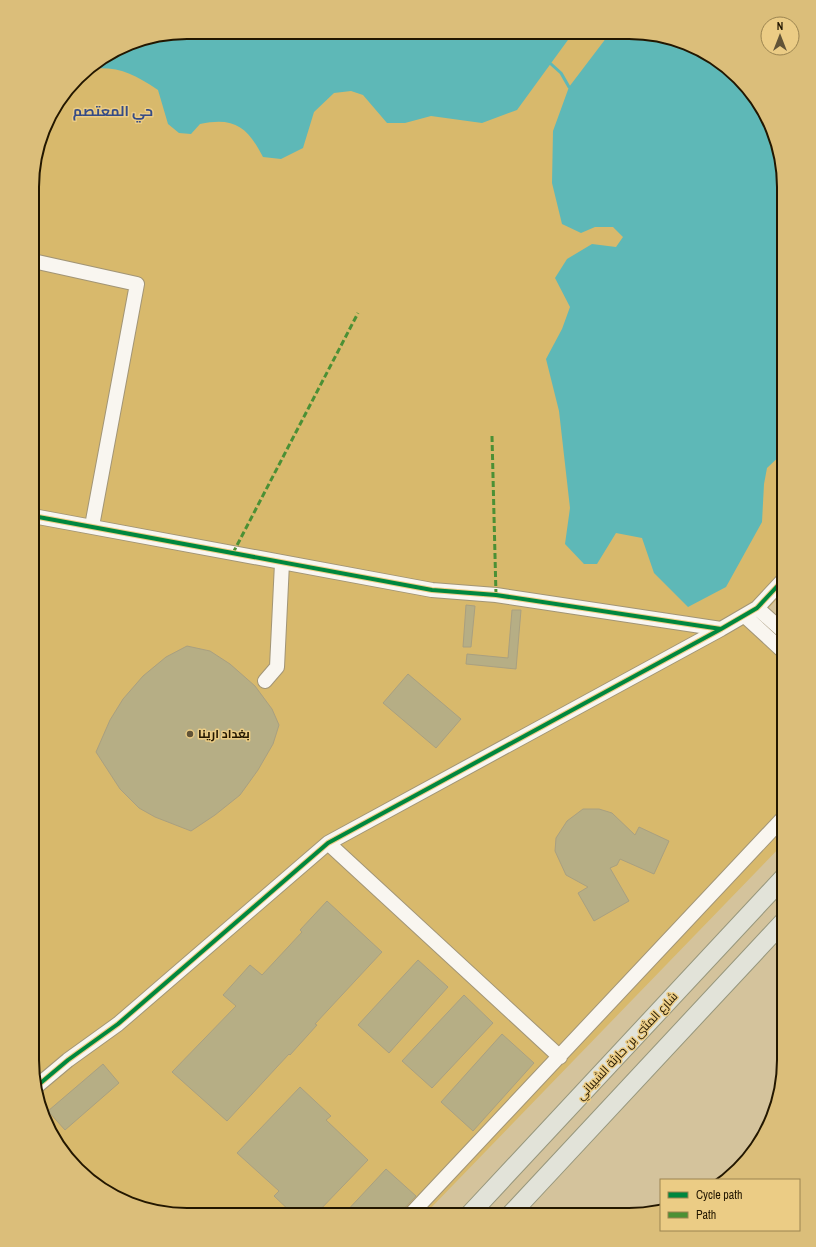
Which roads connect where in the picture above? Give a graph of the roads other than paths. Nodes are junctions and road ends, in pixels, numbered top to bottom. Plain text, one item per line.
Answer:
1 (39, 262) edge
2 (39, 517) edge
3 (92, 526) junction
4 (282, 563) junction
5 (777, 587) edge
6 (757, 608) junction
7 (744, 616) junction
8 (777, 626) edge
9 (722, 629) junction
10 (777, 646) edge
11 (265, 681) dead end
12 (777, 825) edge
13 (328, 843) junction
14 (777, 884) edge
15 (777, 929) edge
16 (560, 1057) junction
17 (41, 1083) edge
18 (417, 1208) edge
19 (475, 1208) edge
20 (517, 1208) edge

1 - 3 street
2 - 3 street
3 - 4 street
4 - 9 street
4 - 11 street
5 - 6 street
6 - 7 street
6 - 8 street
7 - 9 street
7 - 10 street
9 - 13 street
12 - 16 street
13 - 16 street
13 - 17 street
14 - 19 main road, شارع المثنى بن حارثة الشيباني
15 - 20 main road
16 - 18 street

